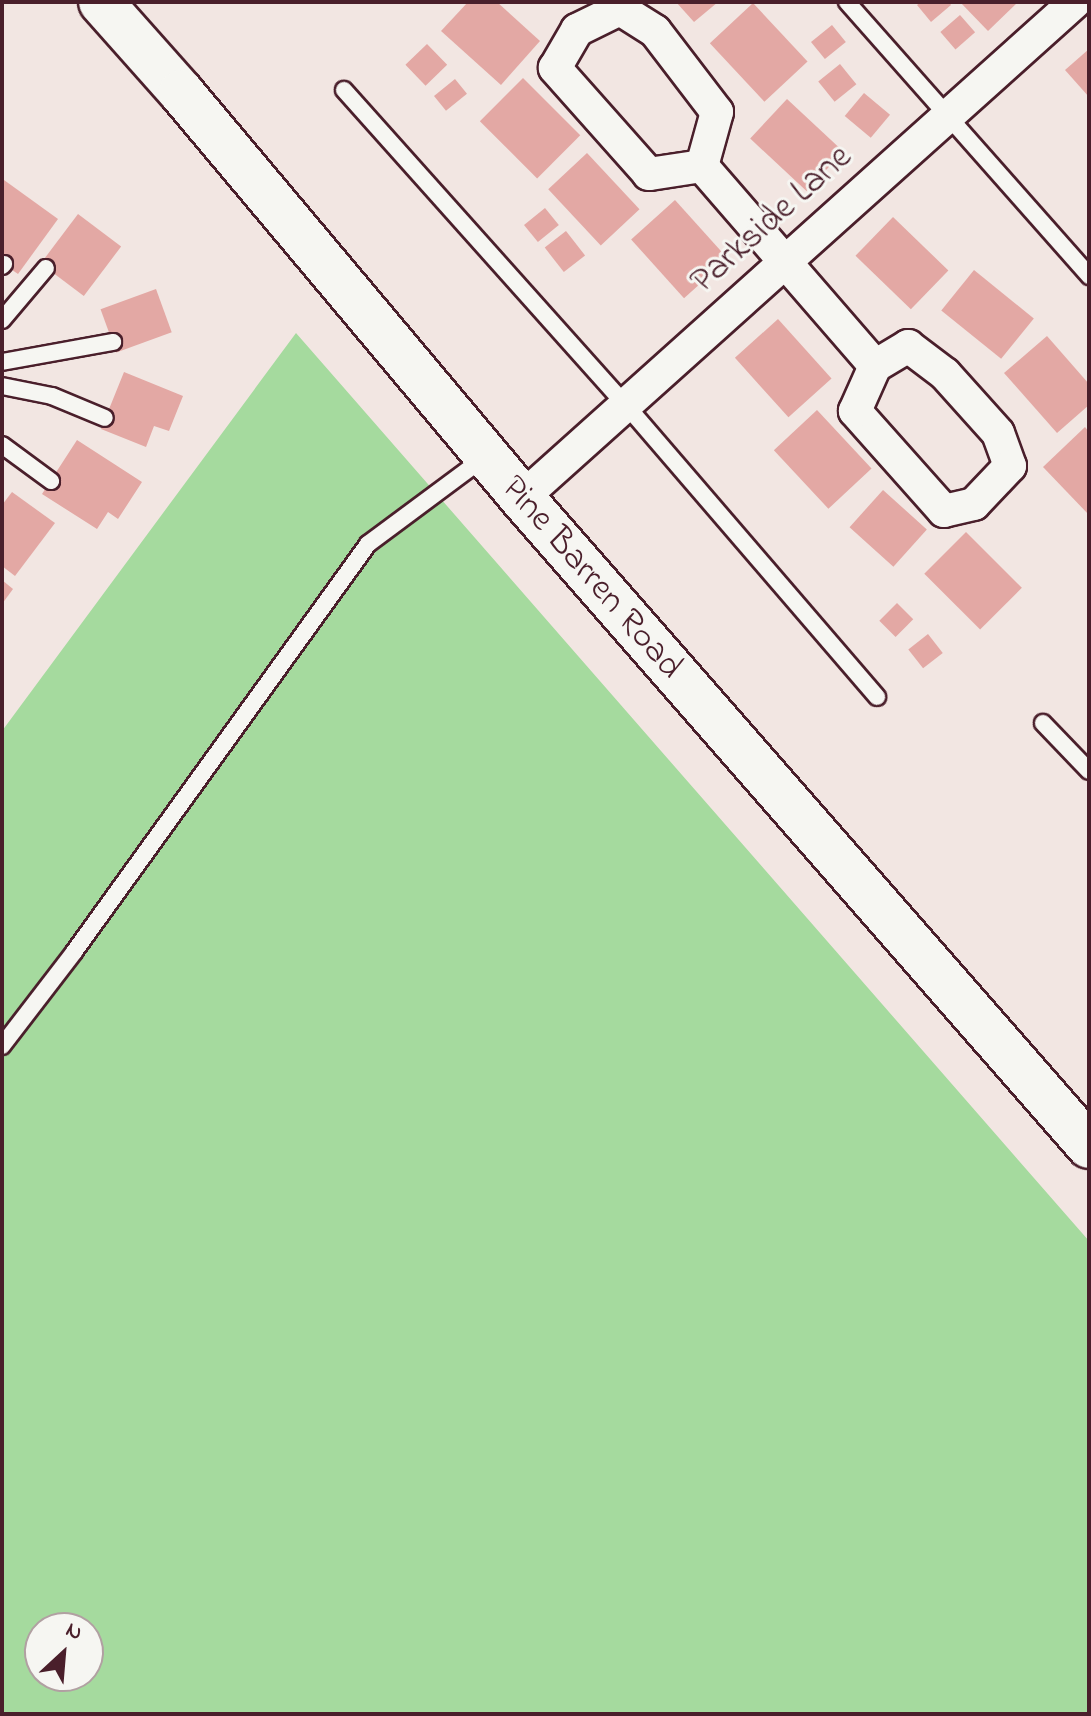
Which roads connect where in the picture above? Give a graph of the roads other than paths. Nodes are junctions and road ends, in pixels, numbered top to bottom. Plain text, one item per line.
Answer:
1 (101, 2) edge
2 (847, 2) edge
3 (1072, 3) edge
4 (344, 90) dead end
5 (948, 116) junction
6 (702, 166) junction
7 (785, 262) junction
8 (46, 268) dead end
9 (1089, 276) edge
10 (2, 320) edge
11 (113, 342) dead end
12 (2, 362) edge
13 (875, 366) junction
14 (2, 386) edge
15 (626, 405) junction
16 (105, 418) dead end
17 (2, 445) edge
18 (486, 456) junction
19 (51, 481) dead end
20 (522, 498) junction
21 (877, 697) dead end
22 (1043, 723) dead end
23 (1089, 771) edge
24 (2, 1046) edge
25 (1089, 1146) edge

1 - 18 main road, Pine Barren Road
2 - 5 lane
3 - 5 street, Parkside Lane
4 - 15 lane
5 - 7 street, Parkside Lane
5 - 9 lane
6 - 6 street
6 - 7 street
7 - 13 street
7 - 15 street, Parkside Lane
8 - 10 lane
11 - 12 lane
13 - 13 street
14 - 16 lane
15 - 20 street, Parkside Lane
15 - 21 lane
17 - 19 lane
18 - 20 main road, Pine Barren Road
18 - 24 lane
20 - 25 main road, Pine Barren Road
22 - 23 lane

